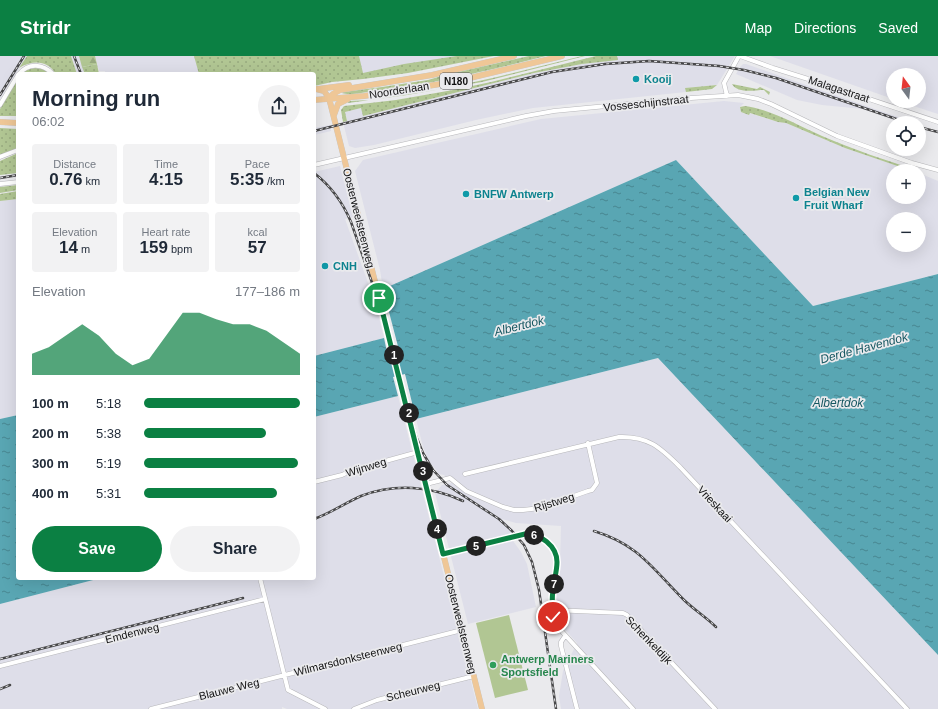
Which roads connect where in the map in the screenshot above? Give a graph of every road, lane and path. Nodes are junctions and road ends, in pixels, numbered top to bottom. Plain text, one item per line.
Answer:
1 (514, 56) edge
2 (562, 56) edge
3 (739, 56) edge
4 (22, 72) edge
5 (51, 72) edge
6 (16, 80) edge
7 (371, 84) junction
8 (316, 89) edge
9 (316, 89) edge
10 (364, 96) junction
11 (727, 96) junction
12 (329, 98) junction
13 (316, 100) edge
14 (0, 105) edge
15 (334, 117) junction
16 (0, 122) edge
17 (938, 122) edge
18 (16, 123) edge
19 (16, 151) edge
20 (0, 157) edge
21 (344, 157) junction
22 (316, 164) edge
23 (938, 170) edge
24 (16, 182) edge
25 (0, 184) edge
26 (588, 443) junction
27 (418, 452) junction
28 (466, 474) dead end
29 (316, 482) edge
30 (426, 484) junction
31 (443, 554) junction
32 (260, 580) edge
33 (265, 599) junction
34 (552, 610) junction
35 (462, 630) junction
36 (565, 636) junction
37 (0, 666) edge
38 (284, 675) junction
39 (474, 676) junction
40 (154, 709) edge
41 (325, 709) edge
42 (354, 709) edge
43 (482, 709) edge
44 (577, 709) edge
45 (633, 709) edge
46 (715, 709) edge
47 (907, 709) edge

1 - 7 main road, Noorderlaan / N180
2 - 10 main road, Noorderlaan / N180
3 - 11 street, Malagastraat
3 - 17 street, Malagastraat
4 - 5 street
6 - 14 street
7 - 8 main road, Noorderlaan / N180
7 - 12 main road, Noorderlaan
9 - 12 main road
10 - 12 main road, Noorderlaan / N180
10 - 15 main road
11 - 21 street, Vosseschijnstraat
11 - 23 street, Vosseschijnstraat
12 - 13 main road, Noorderlaan / N180
12 - 15 main road, Oosterweelsteenweg
15 - 21 main road, Oosterweelsteenweg
16 - 18 main road
19 - 20 street
21 - 22 street, Vosseschijnstraat
21 - 27 main road, Oosterweelsteenweg
24 - 25 street
26 - 28 street, Vrieskaai
26 - 30 street, Rijstweg
26 - 47 street, Vrieskaai
27 - 29 street, Wijnweg
27 - 30 main road, Oosterweelsteenweg
30 - 31 main road, Oosterweelsteenweg
31 - 34 street
31 - 35 main road, Oosterweelsteenweg
32 - 33 street, Wilmarsdonksteenweg
33 - 37 street, Emdenweg
33 - 38 street, Wilmarsdonksteenweg
34 - 36 street
34 - 46 street, Schenkeldijk
35 - 38 street, Wilmarsdonksteenweg
35 - 39 main road, Oosterweelsteenweg
36 - 44 street
36 - 45 street
38 - 40 street, Blauwe Weg
38 - 41 street
39 - 42 street, Scheurweg
39 - 43 main road, Oosterweelsteenweg

